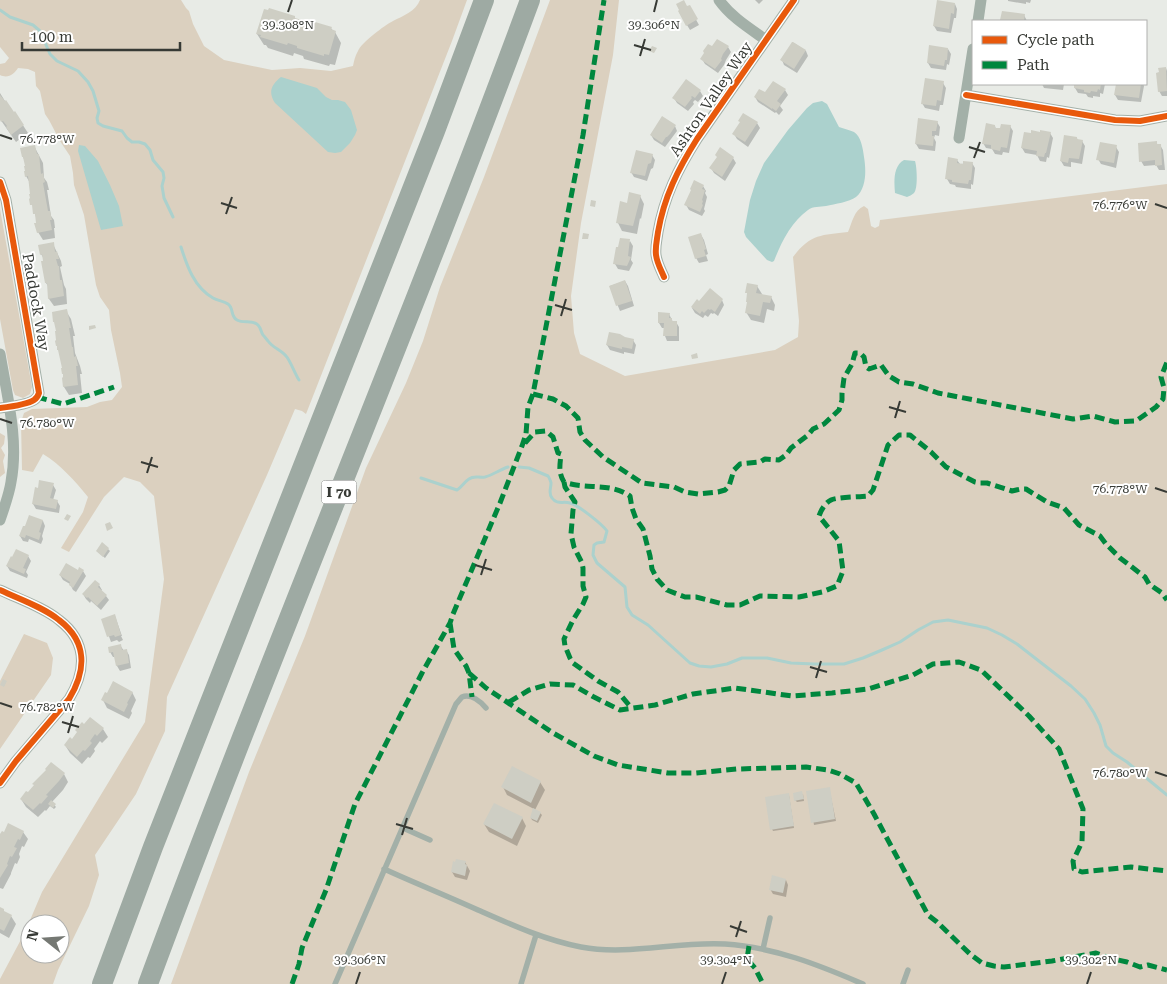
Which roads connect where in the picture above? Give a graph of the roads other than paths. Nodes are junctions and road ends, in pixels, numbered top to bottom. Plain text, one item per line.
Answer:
1 (484, 0) edge
2 (530, 0) edge
3 (719, 0) edge
4 (794, 0) edge
5 (981, 0) edge
6 (978, 20) edge
7 (766, 40) junction
8 (972, 56) edge
9 (966, 95) junction
10 (1167, 116) edge
11 (959, 138) dead end
12 (0, 182) edge
13 (664, 277) dead end
14 (0, 354) edge
15 (5, 407) edge
16 (0, 520) edge
17 (0, 590) edge
18 (486, 708) dead end
19 (0, 783) edge
20 (403, 828) junction
21 (430, 840) dead end
22 (384, 869) junction
23 (770, 918) dead end
24 (536, 935) junction
25 (763, 949) junction
26 (908, 970) dead end
27 (102, 984) edge
28 (148, 984) edge
29 (335, 984) edge
30 (521, 984) edge
31 (863, 984) edge
32 (903, 984) edge

1 - 27 highway
2 - 28 highway, I 70
3 - 7 street
4 - 7 street, Ashton Valley Way
5 - 6 street
7 - 13 street, Ashton Valley Way
8 - 9 street
9 - 10 street
9 - 11 street
12 - 15 street, Paddock Way
14 - 15 street
15 - 16 street
17 - 19 street
18 - 20 lane
20 - 21 lane
20 - 22 lane
22 - 24 lane
22 - 29 lane
23 - 25 lane
24 - 25 lane
24 - 30 lane
25 - 31 lane
26 - 32 lane

